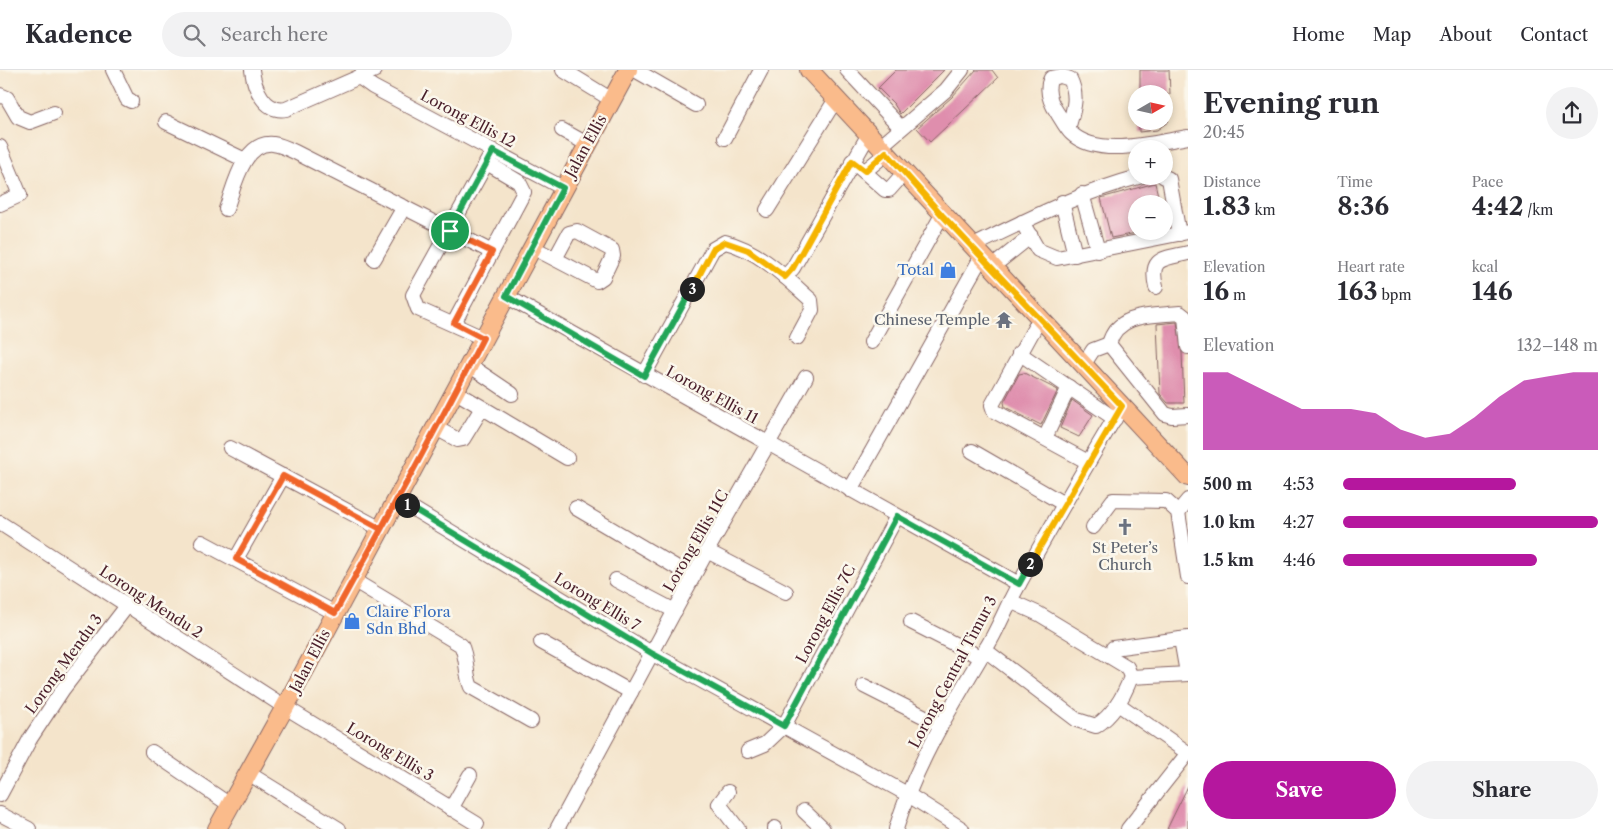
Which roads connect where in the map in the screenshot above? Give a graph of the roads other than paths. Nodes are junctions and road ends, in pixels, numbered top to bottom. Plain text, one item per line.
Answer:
1 (113, 70) edge
2 (252, 70) edge
3 (375, 70) edge
4 (563, 70) edge
5 (628, 70) edge
6 (761, 70) edge
7 (809, 70) edge
8 (847, 70) edge
9 (962, 70) edge
10 (644, 72) edge
11 (359, 77) junction
12 (0, 95) edge
13 (836, 99) junction
14 (612, 100) junction
15 (131, 101) dead end
16 (696, 105) dead end
17 (54, 113) dead end
18 (166, 122) dead end
19 (901, 128) junction
20 (1068, 129) dead end
21 (562, 130) dead end
22 (1188, 137) edge
23 (725, 138) dead end
24 (587, 144) junction
25 (879, 144) junction
26 (0, 146) edge
27 (490, 157) junction
28 (245, 160) junction
29 (852, 161) junction
30 (865, 171) junction
31 (905, 172) junction
32 (1128, 180) edge
33 (1172, 185) edge
34 (563, 188) junction
35 (1082, 194) junction
36 (1062, 202) junction
37 (0, 204) edge
38 (404, 207) junction
39 (226, 209) dead end
40 (766, 210) dead end
41 (942, 215) junction
42 (1022, 222) junction
43 (1183, 226) edge
44 (450, 231) junction
45 (1030, 236) junction
46 (532, 247) junction
47 (1098, 250) junction
48 (492, 252) junction
49 (1188, 253) edge
50 (1075, 255) junction
51 (982, 256) junction
52 (374, 259) dead end
53 (555, 259) dead end
54 (785, 277) junction
55 (1156, 287) dead end
56 (506, 296) junction
57 (1040, 318) junction
58 (454, 323) junction
59 (1187, 323) edge
60 (483, 338) junction
61 (797, 338) dead end
62 (871, 342) dead end
63 (1109, 344) junction
64 (1188, 347) edge
65 (1019, 352) junction
66 (1084, 364) junction
67 (469, 365) junction
68 (644, 376) junction
69 (806, 377) dead end
70 (1070, 387) junction
71 (456, 392) junction
72 (512, 394) dead end
73 (482, 408) junction
74 (1119, 412) junction
75 (1188, 415) edge
76 (436, 428) junction
77 (1045, 438) junction
78 (768, 445) junction
79 (230, 448) dead end
80 (972, 451) dead end
81 (1164, 453) junction
82 (567, 458) dead end
83 (1188, 460) edge
84 (1088, 462) junction
85 (283, 476) junction
86 (1188, 477) edge
87 (850, 490) junction
88 (397, 499) junction
89 (1188, 500) edge
90 (1064, 504) junction
91 (576, 508) dead end
92 (1178, 512) junction
93 (897, 516) junction
94 (0, 523) edge
95 (1093, 528) dead end
96 (381, 529) junction
97 (1185, 541) edge
98 (202, 542) dead end
99 (707, 551) junction
100 (236, 559) junction
101 (693, 577) junction
102 (1188, 577) edge
103 (353, 580) junction
104 (616, 580) dead end
105 (1019, 584) junction
106 (786, 592) dead end
107 (1010, 601) junction
108 (127, 606) junction
109 (675, 611) junction
110 (335, 613) junction
111 (911, 622) dead end
112 (1184, 639) edge
113 (541, 642) dead end
114 (1113, 648) dead end
115 (653, 654) junction
116 (982, 654) junction
117 (1187, 674) edge
118 (1131, 677) junction
119 (864, 686) dead end
120 (631, 692) junction
121 (1118, 704) junction
122 (285, 707) junction
123 (531, 721) dead end
124 (941, 725) junction
125 (784, 726) junction
126 (152, 752) dead end
127 (748, 752) dead end
128 (1188, 753) edge
129 (248, 773) junction
130 (470, 775) dead end
131 (728, 792) dead end
132 (908, 794) junction
133 (0, 795) edge
134 (230, 805) junction
135 (450, 809) junction
136 (804, 810) dead end
137 (0, 814) edge
138 (477, 824) dead end
139 (30, 829) edge
140 (217, 829) edge
141 (339, 829) edge
142 (557, 829) edge
143 (738, 829) edge
144 (823, 829) edge
145 (896, 829) edge
146 (962, 829) edge
147 (1128, 829) edge

1 - 15 street
2 - 11 street
3 - 11 street
4 - 14 street
5 - 14 main road, Jalan Ellis
6 - 23 street
7 - 13 main road
8 - 19 street
9 - 19 street
10 - 16 street
11 - 27 street, Lorong Ellis 12
12 - 17 street
13 - 25 main road
13 - 40 street
14 - 24 main road, Jalan Ellis
18 - 28 street
19 - 25 street
20 - 22 street
21 - 24 street
24 - 34 main road, Jalan Ellis
25 - 29 street
25 - 30 street
25 - 31 main road
26 - 37 street
27 - 34 street, Lorong Ellis 12
27 - 44 street
27 - 48 street
28 - 38 street
28 - 39 street
29 - 30 street
29 - 54 street
30 - 31 street
31 - 41 main road
32 - 35 street
33 - 43 street
34 - 46 main road, Jalan Ellis
35 - 36 street
35 - 47 street
36 - 42 street
36 - 50 street
38 - 44 street
38 - 52 street
41 - 51 main road
41 - 62 street
42 - 45 street
42 - 51 street
43 - 47 street
44 - 48 street
44 - 58 street
45 - 50 street
45 - 51 street
46 - 53 street
46 - 56 main road, Jalan Ellis
47 - 50 street
48 - 58 street
49 - 55 street
51 - 57 main road
51 - 87 street
54 - 61 street
54 - 68 street
56 - 60 main road, Jalan Ellis
56 - 68 street, Lorong Ellis 11
57 - 65 street
57 - 66 main road
58 - 60 street
59 - 63 street
59 - 64 street
60 - 67 main road, Jalan Ellis
63 - 66 street
63 - 75 street
65 - 70 street
65 - 77 street
66 - 74 main road
67 - 71 main road, Jalan Ellis
67 - 72 street
68 - 78 street, Lorong Ellis 11
69 - 78 street, Lorong Ellis 11C
70 - 74 street
70 - 77 street
71 - 73 street
71 - 76 main road, Jalan Ellis
73 - 76 street
73 - 82 street
74 - 81 main road
74 - 84 street, Lorong Central Timur 3
76 - 88 main road, Jalan Ellis
77 - 84 street
78 - 87 street, Lorong Ellis 11
78 - 99 street, Lorong Ellis 11C
79 - 85 street
80 - 90 street
81 - 83 main road
81 - 86 main road
84 - 90 street, Lorong Central Timur 3
85 - 96 street
85 - 100 street
87 - 93 street, Lorong Ellis 11
88 - 96 main road, Jalan Ellis
88 - 115 street, Lorong Ellis 7
89 - 92 street
90 - 105 street, Lorong Central Timur 3
91 - 101 street
92 - 95 street
92 - 97 street
93 - 105 street, Lorong Ellis 11
93 - 125 street, Lorong Ellis 7C
94 - 108 street, Lorong Mendu 2
96 - 103 main road, Jalan Ellis
97 - 102 street
98 - 100 street
99 - 101 street, Lorong Ellis 11C
99 - 106 street
100 - 110 street
101 - 109 street, Lorong Ellis 11C
103 - 110 main road, Jalan Ellis
103 - 123 street
104 - 109 street
105 - 107 street, Lorong Central Timur 3
107 - 116 street, Lorong Central Timur 3
107 - 118 street
108 - 122 street, Lorong Mendu 2
108 - 133 street, Lorong Mendu 3
109 - 115 street, Lorong Ellis 11C
110 - 122 main road, Jalan Ellis
111 - 116 street
112 - 114 street
112 - 117 street
113 - 120 street
115 - 120 street, Lorong Ellis 11C
115 - 125 street, Lorong Ellis 7
116 - 121 street
116 - 124 street, Lorong Central Timur 3
117 - 118 street
118 - 121 street
119 - 124 street
120 - 142 street, Lorong Ellis 11C
121 - 128 street
122 - 129 main road, Jalan Ellis
122 - 135 street, Lorong Ellis 3
124 - 132 street, Lorong Central Timur 3
125 - 127 street, Lorong Ellis 7C
125 - 132 street, Lorong Ellis 7
126 - 134 street
128 - 147 street
129 - 134 main road, Jalan Ellis
129 - 141 street
130 - 135 street
131 - 143 street
132 - 145 street, Lorong Central Timur 3
132 - 146 street, Lorong Ellis 7
134 - 140 main road, Jalan Ellis
135 - 138 street, Lorong Ellis 3
136 - 144 street
137 - 139 street

